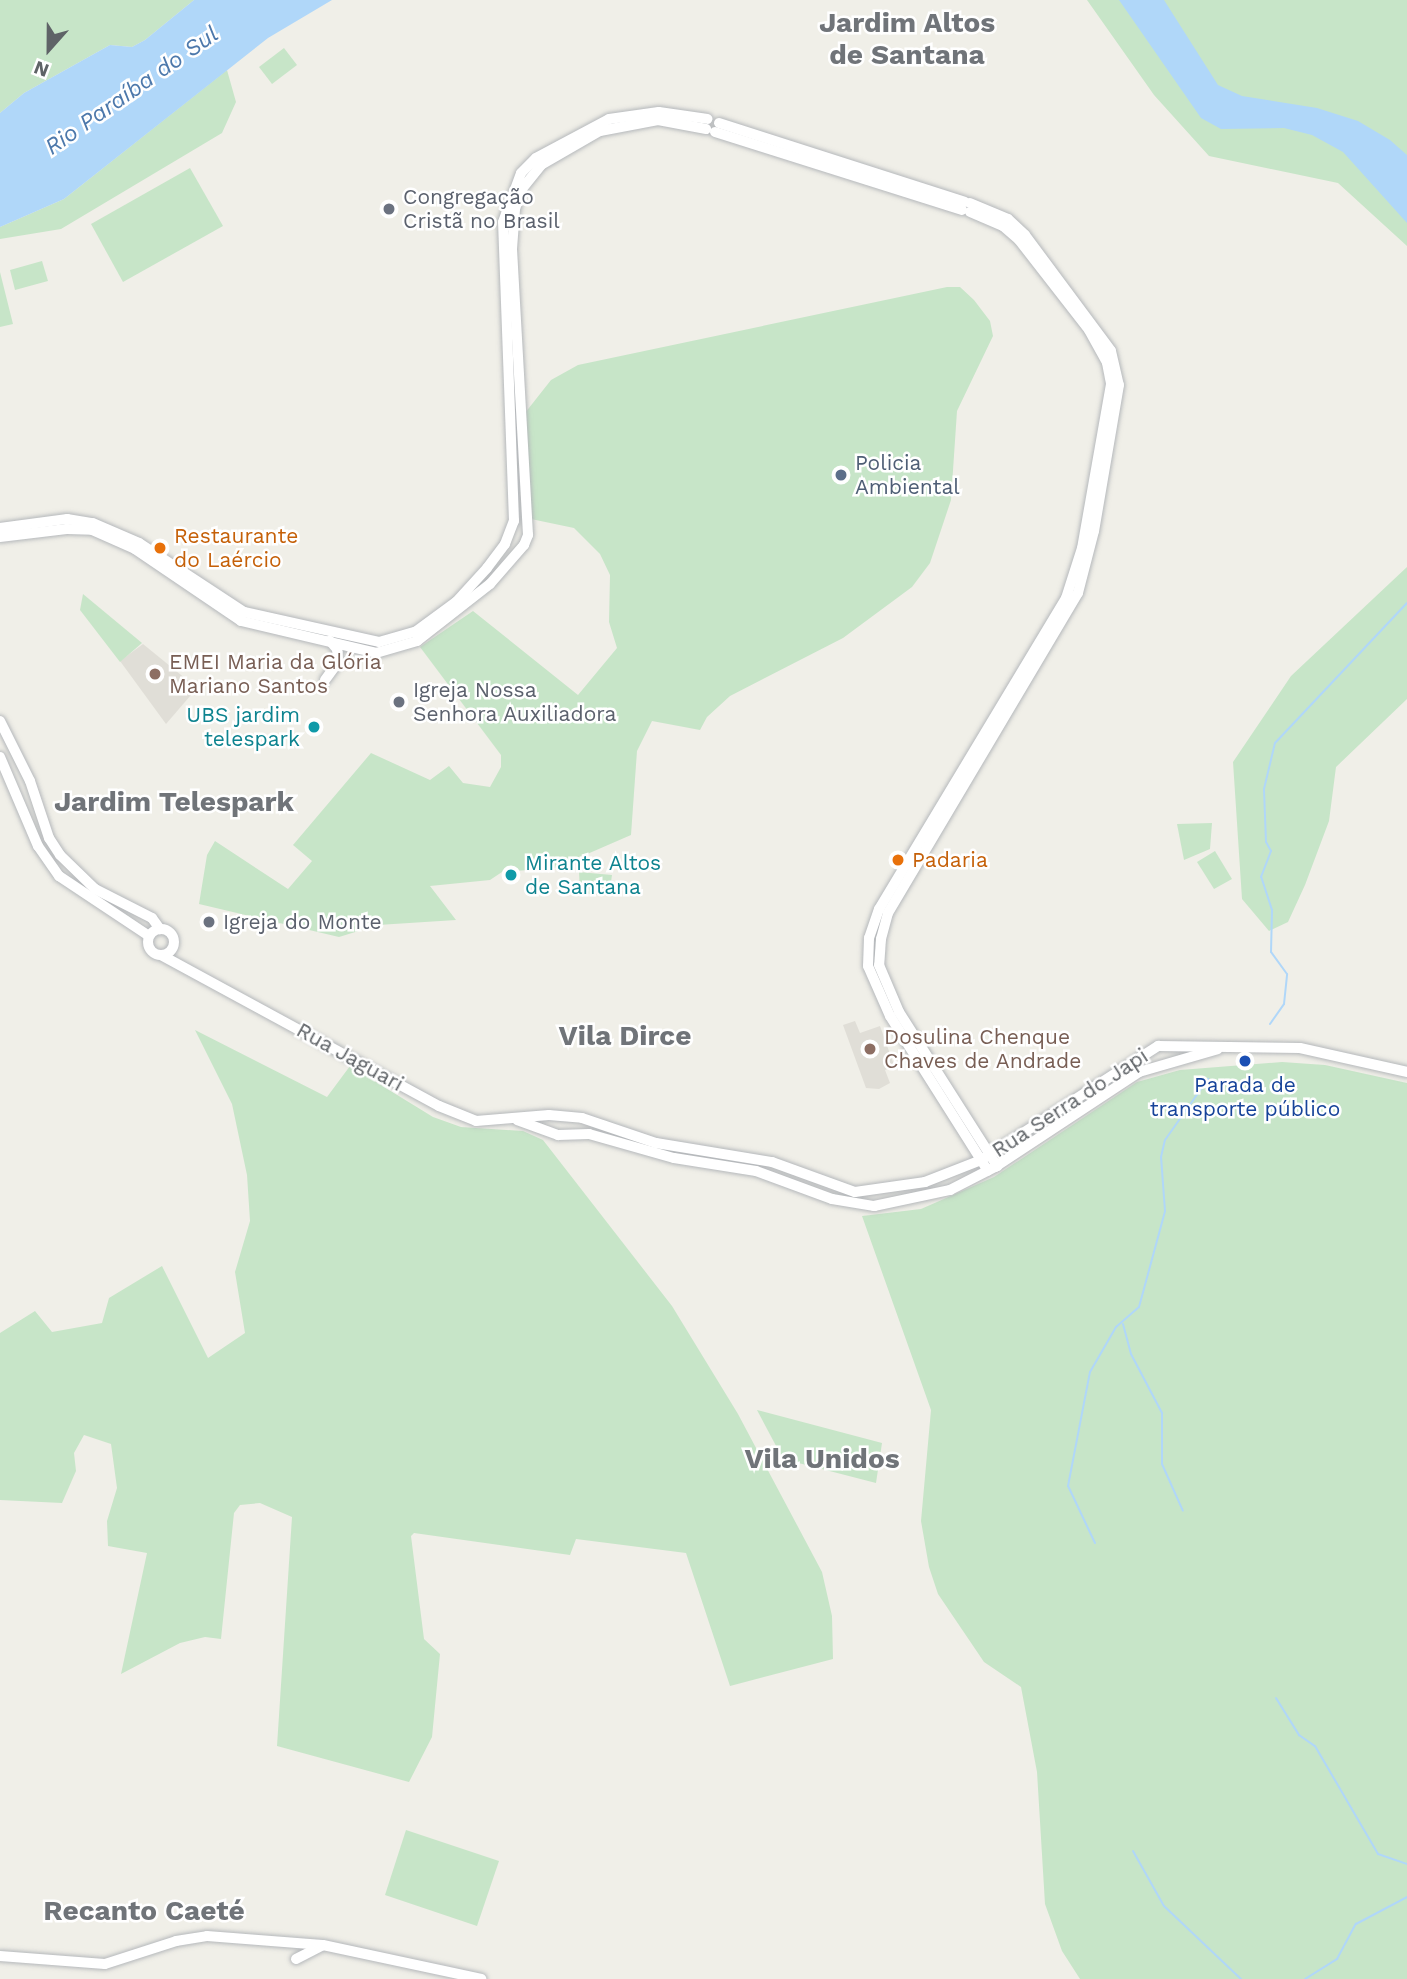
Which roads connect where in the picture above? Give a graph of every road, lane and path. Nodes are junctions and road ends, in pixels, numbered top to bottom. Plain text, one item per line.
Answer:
1 (712, 126) junction
2 (514, 521) junction
3 (528, 522) junction
4 (0, 528) edge
5 (0, 537) edge
6 (505, 544) junction
7 (519, 552) junction
8 (330, 641) junction
9 (325, 680) dead end
10 (0, 721) edge
11 (0, 757) edge
12 (30, 780) junction
13 (13, 786) junction
14 (38, 804) junction
15 (23, 809) junction
16 (160, 929) junction
17 (149, 936) junction
18 (171, 950) junction
19 (161, 955) junction
20 (189, 972) junction
21 (1218, 1049) junction
22 (1407, 1072) edge
23 (562, 1115) junction
24 (582, 1118) junction
25 (517, 1120) junction
26 (581, 1134) junction
27 (558, 1135) junction
28 (986, 1158) junction
29 (993, 1168) junction
30 (816, 1181) joint
31 (813, 1192) joint
32 (323, 1945) junction
33 (0, 1956) edge
34 (296, 1959) dead end
35 (481, 1979) edge

1 - 2 street
1 - 3 street
1 - 28 street
2 - 3 street
2 - 6 street
3 - 7 street
4 - 6 street
5 - 8 street
6 - 7 street
7 - 8 street
8 - 9 street
10 - 12 street
11 - 13 street
12 - 13 street
12 - 14 street
13 - 15 street
14 - 15 street
14 - 16 street
15 - 17 street
16 - 17 street
16 - 18 street
17 - 19 street
18 - 19 street
18 - 20 street, Rua Jaguari
19 - 20 street, Rua Jaguari
20 - 25 street, Rua Jaguari
21 - 22 street
21 - 28 street, Rua Serra do Japi
21 - 29 street, Rua Serra do Japi
23 - 24 street, Rua Jaguari
23 - 25 street, Rua Jaguari
23 - 27 street
24 - 26 street
24 - 30 street, Rua Jaguari
25 - 27 street, Rua Jaguari
26 - 27 street, Rua Jaguari
26 - 31 street, Rua Jaguari
28 - 29 street
28 - 30 street, Rua Serra do Japi
29 - 31 street, Rua Serra do Japi
32 - 33 street
32 - 34 street
32 - 35 street

